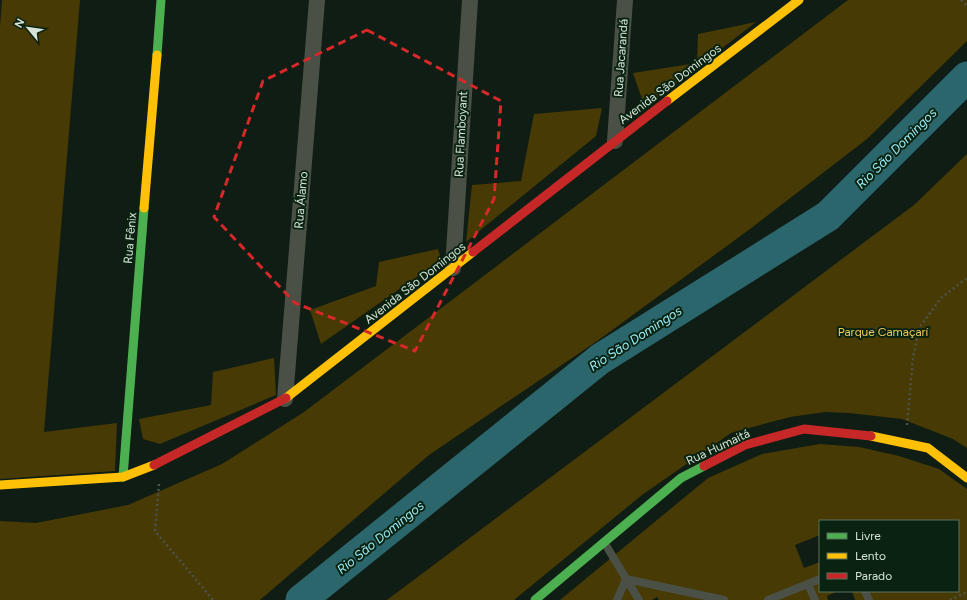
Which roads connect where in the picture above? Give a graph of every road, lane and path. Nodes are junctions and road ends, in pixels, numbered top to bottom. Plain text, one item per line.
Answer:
1 (162, 0) edge
2 (317, 0) edge
3 (470, 0) edge
4 (625, 0) edge
5 (799, 0) edge
6 (961, 0) edge
7 (967, 6) edge
8 (781, 8) edge
9 (615, 141) junction
10 (453, 268) junction
11 (967, 278) edge
12 (285, 399) junction
13 (906, 443) junction
14 (161, 462) junction
15 (123, 477) junction
16 (967, 478) edge
17 (0, 485) edge
18 (604, 541) junction
19 (626, 579) junction
20 (819, 579) edge
21 (808, 584) junction
22 (967, 592) edge
23 (213, 600) edge
24 (535, 600) edge
25 (617, 600) edge
26 (639, 600) edge
27 (724, 600) edge
28 (768, 600) edge
29 (815, 600) edge
30 (950, 600) edge

1 - 15 street, Rua Fênix
2 - 12 street, Rua Álamo
3 - 10 street, Rua Flamboyant
4 - 9 street, Rua Jacarandá
5 - 8 street, Avenida São Domingos
6 - 7 path
8 - 9 street, Avenida São Domingos
9 - 10 street, Avenida São Domingos
10 - 12 street, Avenida São Domingos
11 - 13 path
12 - 14 street, Avenida São Domingos
13 - 16 street, Rua Humaitá
13 - 18 street, Rua Humaitá
14 - 15 street, Avenida São Domingos
14 - 23 path
15 - 17 street, Avenida São Domingos
18 - 19 lane
18 - 24 street, Rua Humaitá
19 - 25 lane
19 - 26 lane
19 - 27 lane
20 - 21 lane
21 - 28 lane
21 - 29 lane
22 - 30 path

